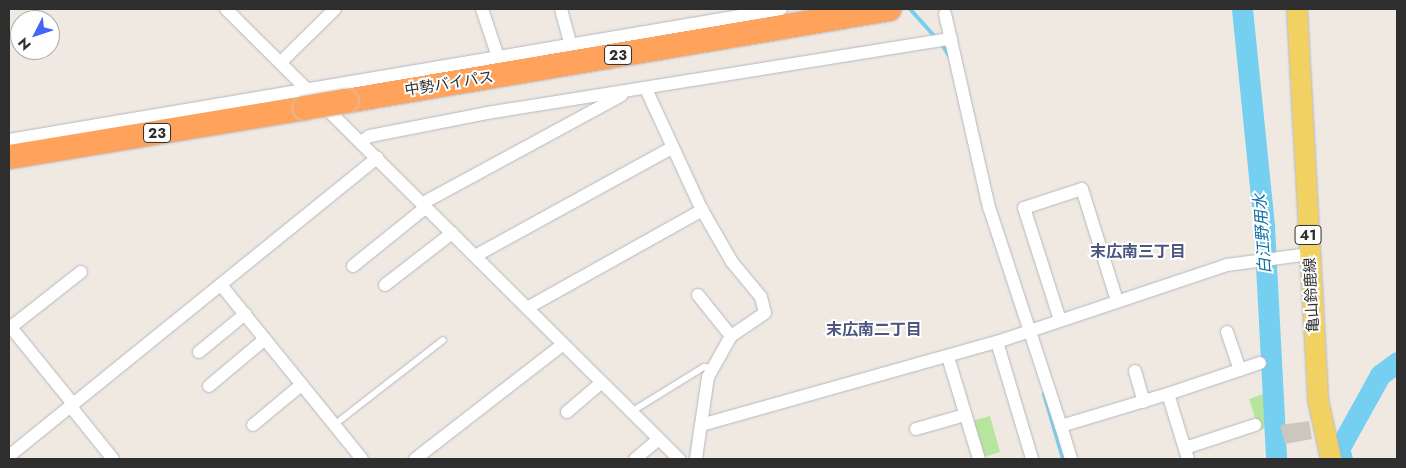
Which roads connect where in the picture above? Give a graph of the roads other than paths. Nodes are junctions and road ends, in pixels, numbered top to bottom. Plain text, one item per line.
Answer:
1 (226, 9) edge
2 (335, 9) edge
3 (482, 9) edge
4 (561, 9) edge
5 (780, 9) edge
6 (889, 9) edge
7 (1297, 9) edge
8 (945, 14) dead end
9 (951, 39) junction
10 (570, 43) junction
11 (498, 57) junction
12 (282, 61) junction
13 (646, 89) junction
14 (629, 91) junction
15 (307, 99) junction
16 (9, 140) edge
17 (361, 142) junction
18 (673, 147) junction
19 (9, 157) edge
20 (377, 158) junction
21 (424, 205) junction
22 (702, 210) junction
23 (452, 232) junction
24 (1309, 254) junction
25 (475, 256) junction
26 (353, 266) dead end
27 (81, 272) dead end
28 (221, 285) junction
29 (385, 285) dead end
30 (698, 295) dead end
31 (1117, 301) junction
32 (527, 308) junction
33 (245, 314) junction
34 (1060, 320) junction
35 (10, 326) edge
36 (1026, 332) junction
37 (1227, 332) dead end
38 (731, 336) junction
39 (265, 339) junction
40 (443, 340) dead end
41 (997, 342) junction
42 (562, 344) junction
43 (199, 352) dead end
44 (948, 357) junction
45 (1260, 363) dead end
46 (712, 368) junction
47 (1240, 370) junction
48 (1135, 371) dead end
49 (601, 383) junction
50 (301, 384) junction
51 (209, 386) dead end
52 (1168, 394) junction
53 (1144, 402) junction
54 (72, 406) junction
55 (567, 412) dead end
56 (631, 412) junction
57 (965, 415) junction
58 (253, 425) dead end
59 (334, 425) junction
60 (700, 425) junction
61 (1255, 425) dead end
62 (1061, 426) junction
63 (916, 429) dead end
64 (659, 439) junction
65 (9, 456) edge
66 (1186, 456) edge
67 (113, 459) edge
68 (362, 459) edge
69 (415, 459) edge
70 (635, 459) edge
71 (678, 459) edge
72 (696, 459) edge
73 (979, 459) edge
74 (1032, 459) edge
75 (1071, 459) edge
76 (1331, 459) edge

1 - 12 street
2 - 12 street
3 - 11 street
4 - 10 street
5 - 10 street
6 - 15 highway, 中勢バイパス / 23, bridge
7 - 24 main road, 亀山鈴鹿線 / 41
8 - 9 street
9 - 13 street
9 - 36 street
10 - 11 street
11 - 15 street
12 - 15 street
13 - 14 street
13 - 18 street
14 - 17 street
14 - 21 street
15 - 16 street
15 - 17 street
15 - 19 highway, 中勢バイパス / 23
17 - 20 street
18 - 22 street
18 - 25 street
20 - 21 street
20 - 28 street
21 - 23 street
21 - 26 street
22 - 32 street
22 - 38 street
23 - 25 street
23 - 29 street
24 - 31 street
24 - 76 main road, 亀山鈴鹿線 / 41
25 - 32 street
27 - 35 street
28 - 33 street
28 - 54 street
30 - 38 street
31 - 34 street
31 - 34 street
32 - 42 street
33 - 39 street
33 - 43 street
34 - 36 street
35 - 54 street
36 - 41 street
36 - 62 street
37 - 47 street
38 - 46 street
39 - 50 street
39 - 51 street
40 - 59 lane
41 - 44 street
41 - 74 street
42 - 49 street
42 - 69 street
44 - 57 street
44 - 60 street
45 - 47 street
46 - 56 lane
46 - 60 street
47 - 52 street
48 - 53 street
49 - 55 street
49 - 56 street
50 - 58 street
50 - 59 street
52 - 53 street
52 - 66 street
53 - 62 street
54 - 65 street
54 - 67 street
56 - 64 street
57 - 63 street
57 - 73 street
59 - 68 street
60 - 72 street
61 - 66 street
62 - 75 street
64 - 70 street
64 - 71 street

